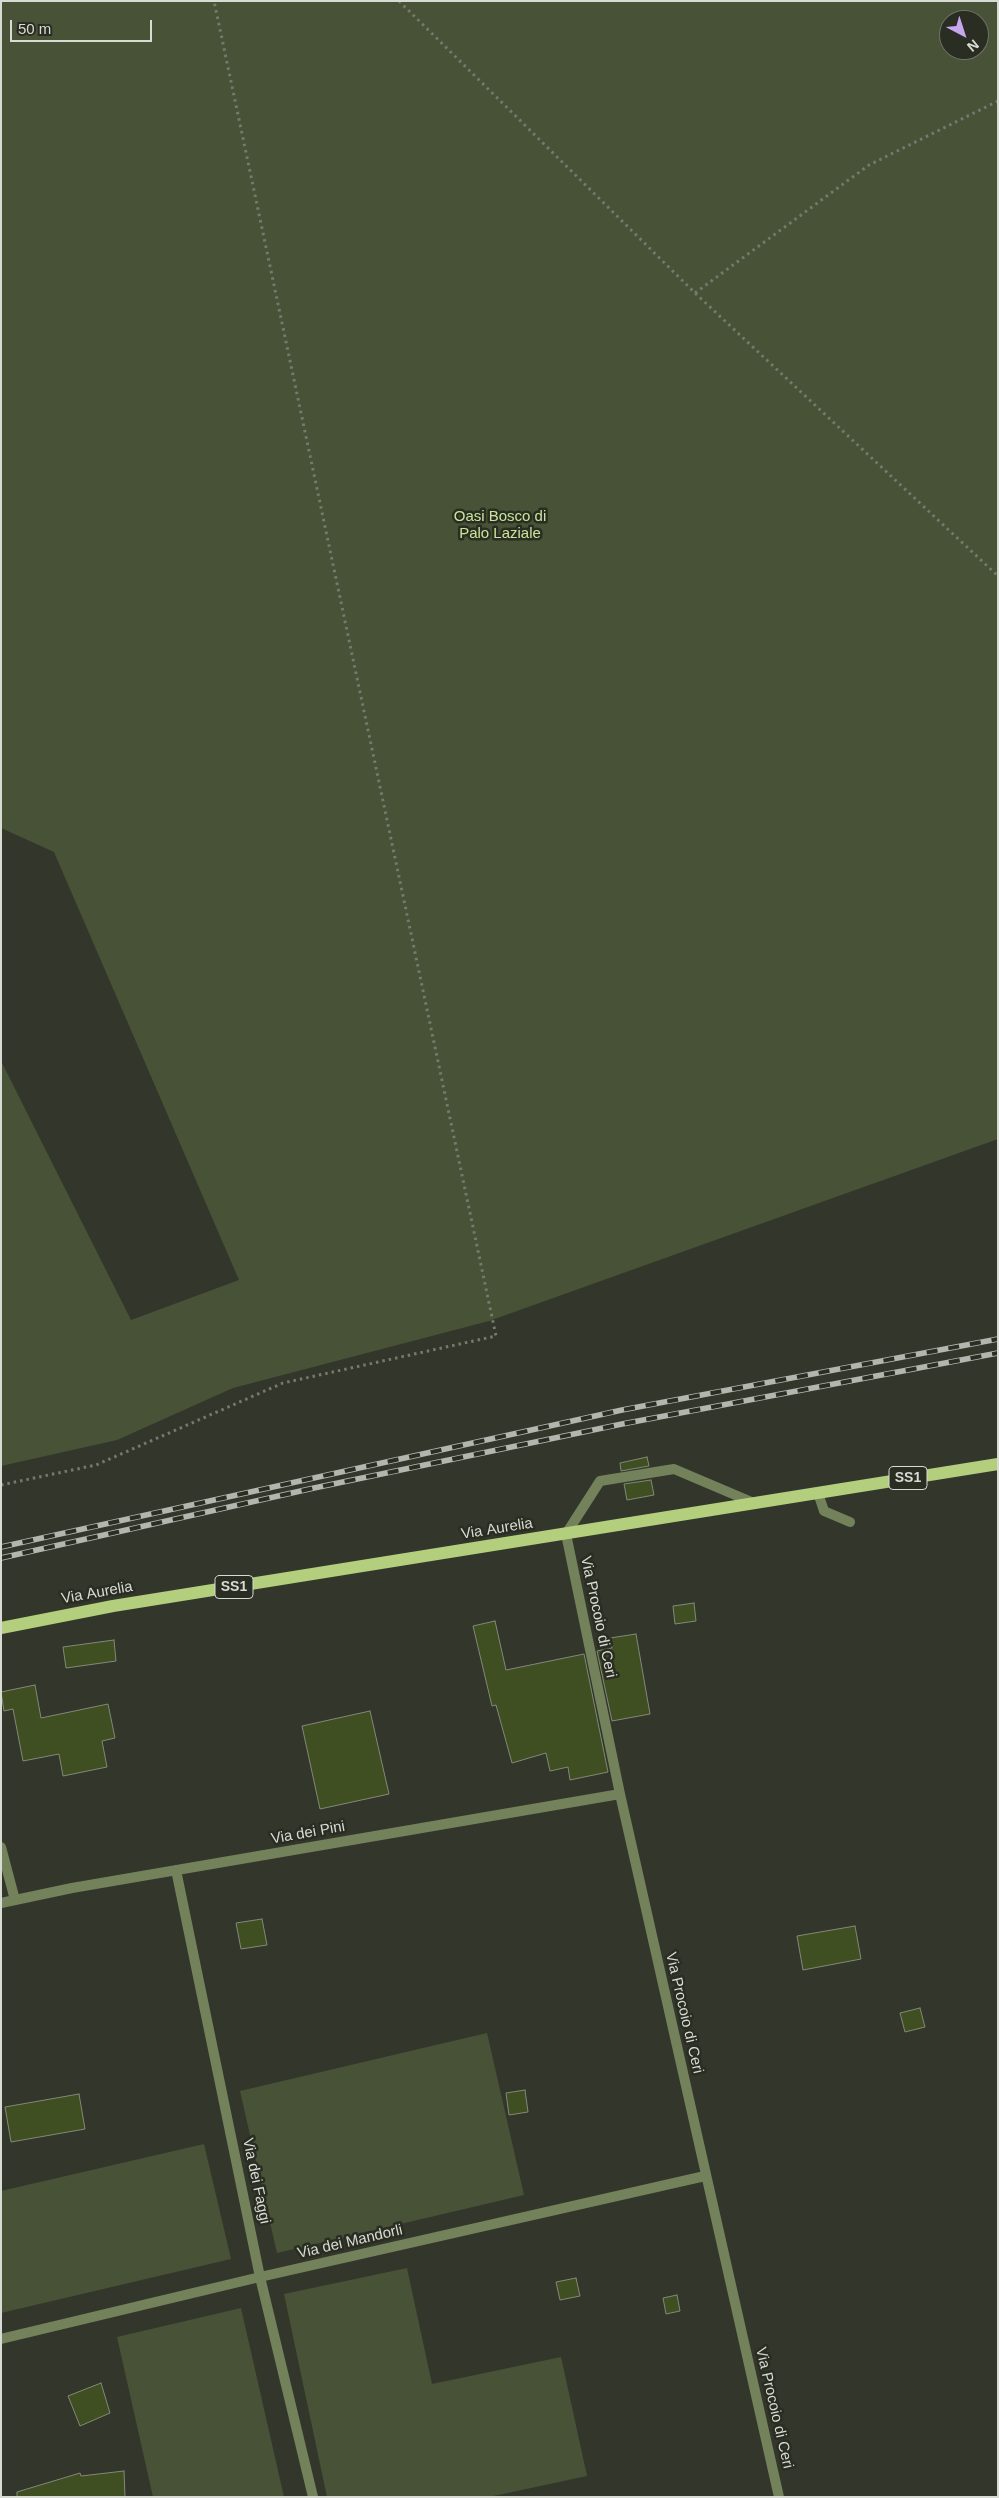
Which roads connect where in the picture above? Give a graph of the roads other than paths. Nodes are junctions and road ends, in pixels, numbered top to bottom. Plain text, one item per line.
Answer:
1 (998, 1464) edge
2 (818, 1493) junction
3 (754, 1504) junction
4 (850, 1522) dead end
5 (566, 1534) junction
6 (1, 1628) edge
7 (620, 1794) junction
8 (1, 1847) edge
9 (176, 1870) junction
10 (14, 1900) junction
11 (1, 1903) edge
12 (705, 2176) junction
13 (260, 2277) junction
14 (1, 2339) edge
15 (313, 2497) edge
16 (779, 2497) edge

1 - 2 main road, Via Aurelia / SS1
2 - 3 main road, Via Aurelia / SS1
2 - 4 street
3 - 5 main road, Via Aurelia / SS1
3 - 5 street
5 - 6 main road, Via Aurelia / SS1
5 - 7 street, Via Procoio di Ceri
7 - 9 street, Via dei Pini
7 - 12 street, Via Procoio di Ceri
8 - 10 street
9 - 10 street, Via dei Pini
9 - 13 street, Via dei Faggi
10 - 11 street, Via dei Pini
12 - 13 street, Via dei Mandorli
12 - 16 street, Via Procoio di Ceri
13 - 14 street, Via dei Mandorli
13 - 15 street, Via dei Faggi

